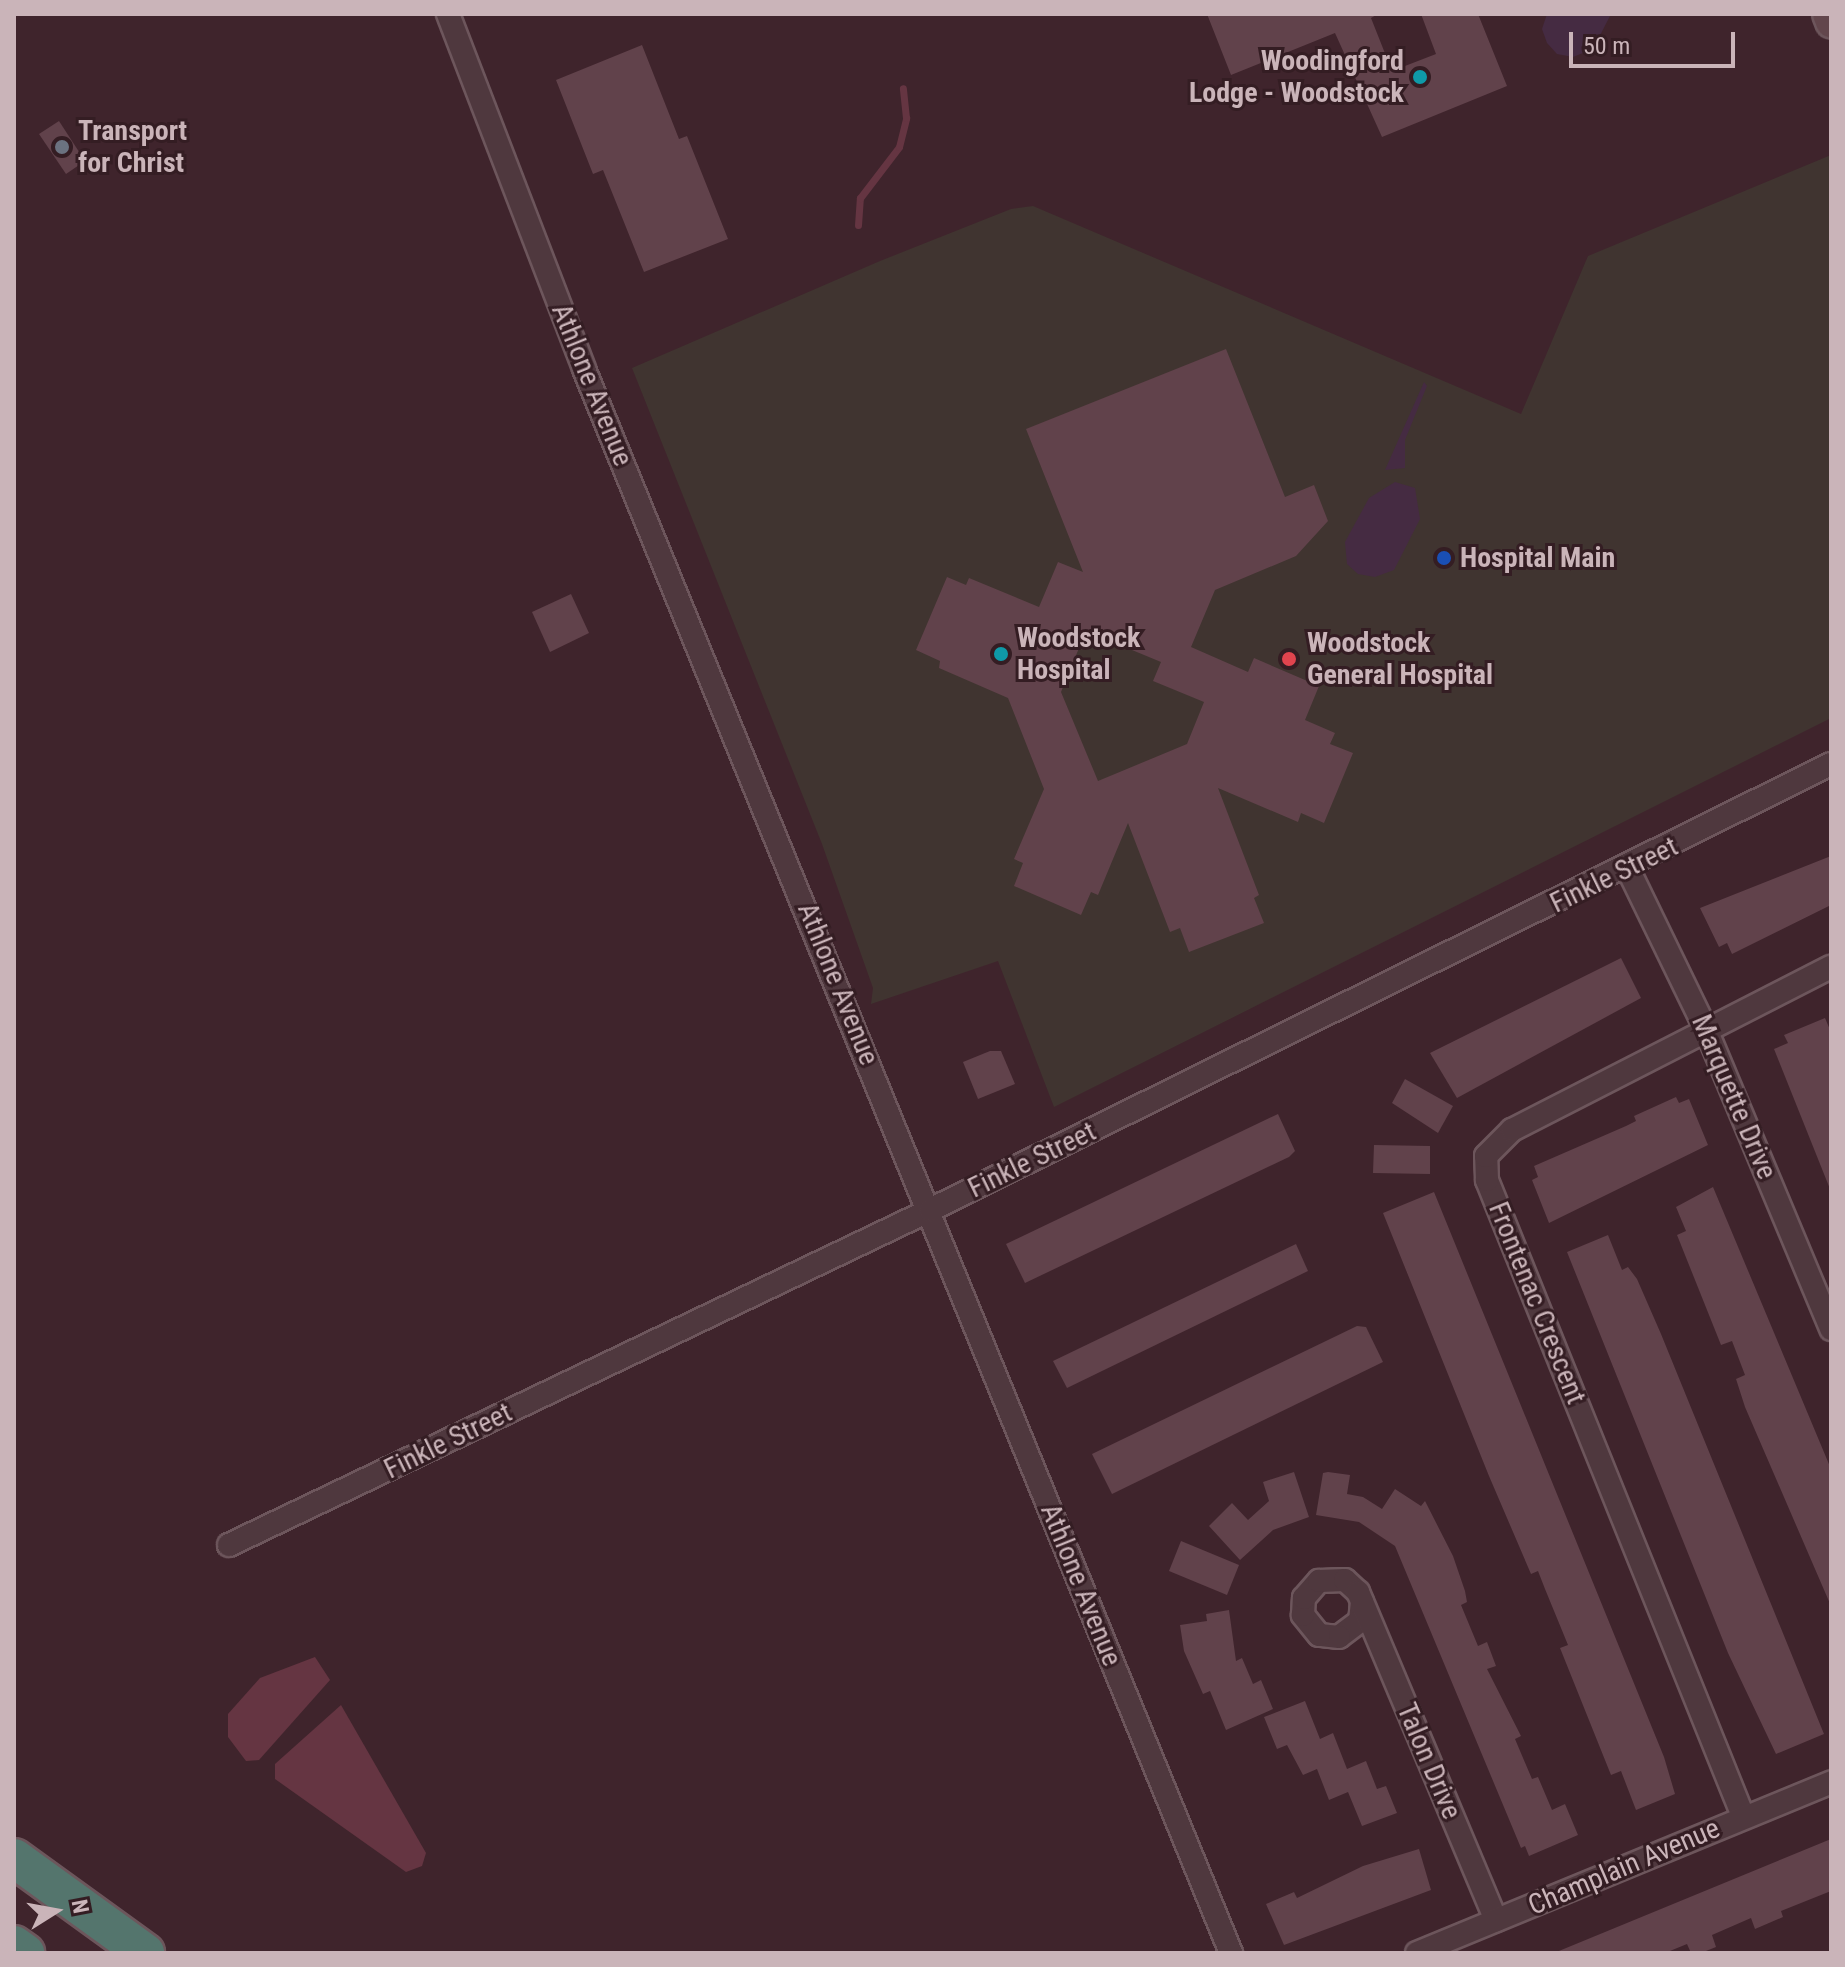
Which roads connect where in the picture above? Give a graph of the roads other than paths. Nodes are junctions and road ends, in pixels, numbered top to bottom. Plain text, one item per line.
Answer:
1 (448, 14) edge
2 (1828, 14) edge
3 (1831, 22) edge
4 (1831, 764) edge
5 (1628, 869) junction
6 (1831, 967) edge
7 (1707, 1032) junction
8 (930, 1210) junction
9 (1831, 1329) edge
10 (229, 1545) dead end
11 (1362, 1602) dead end
12 (1831, 1782) edge
13 (1743, 1816) junction
14 (14, 1858) edge
15 (1496, 1920) junction
16 (14, 1945) edge
17 (25, 1953) edge
18 (145, 1953) edge
19 (1231, 1953) edge
20 (1417, 1953) edge

1 - 8 street, Athlone Avenue
2 - 3 street
4 - 5 street, Finkle Street
5 - 7 street, Marquette Drive
5 - 8 street, Finkle Street
6 - 7 street, Frontenac Crescent
7 - 9 street, Marquette Drive
7 - 13 street, Frontenac Crescent
8 - 10 street, Finkle Street
8 - 19 street, Athlone Avenue
11 - 15 street, Talon Drive
12 - 13 street, Champlain Avenue
13 - 15 street, Champlain Avenue
14 - 18 highway
15 - 20 street, Champlain Avenue
16 - 17 highway

